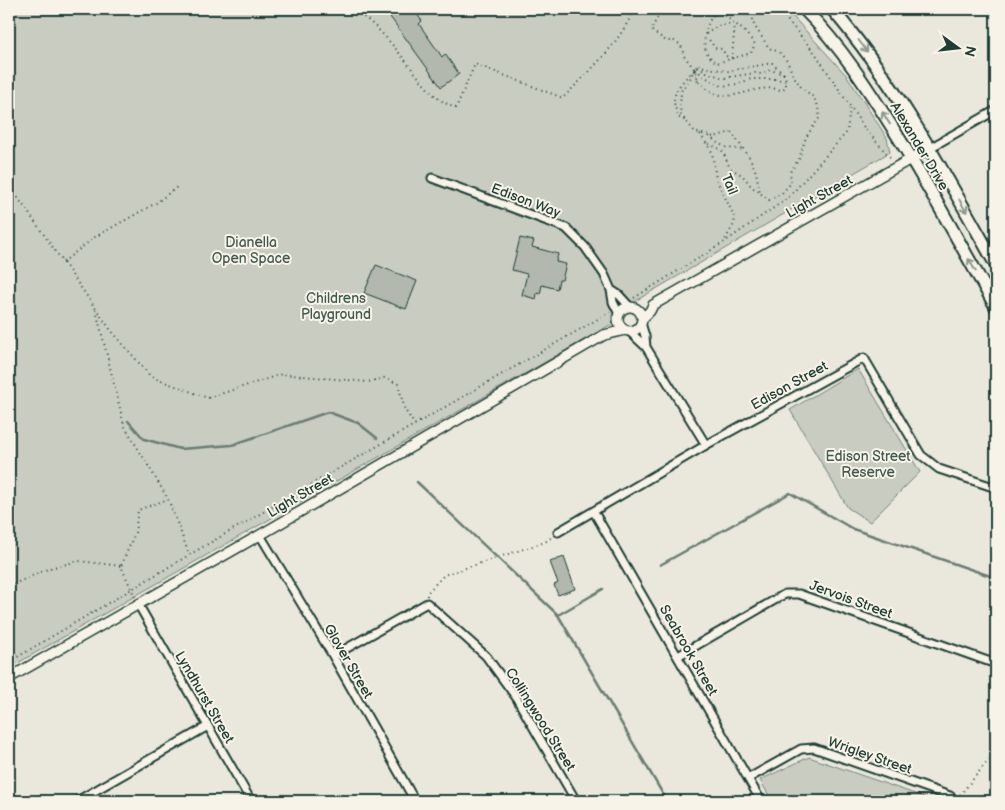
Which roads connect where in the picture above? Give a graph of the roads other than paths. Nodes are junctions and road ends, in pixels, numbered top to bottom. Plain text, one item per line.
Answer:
1 (804, 9) edge
2 (832, 9) edge
3 (996, 110) edge
4 (930, 148) junction
5 (912, 160) junction
6 (432, 178) dead end
7 (996, 264) edge
8 (611, 290) junction
9 (654, 305) junction
10 (630, 306) junction
11 (996, 307) edge
12 (618, 314) junction
13 (641, 321) junction
14 (627, 331) junction
15 (604, 335) junction
16 (646, 347) junction
17 (706, 445) junction
18 (996, 488) edge
19 (594, 512) junction
20 (558, 532) road end
21 (260, 535) junction
22 (138, 604) junction
23 (332, 656) junction
24 (678, 656) junction
25 (996, 664) edge
26 (9, 678) edge
27 (208, 726) junction
28 (749, 778) junction
29 (88, 798) edge
30 (77, 801) edge
31 (251, 801) edge
32 (415, 801) edge
33 (576, 801) edge
34 (761, 801) edge
35 (956, 801) edge

5 -> 1 main road, Alexander Drive
2 -> 4 main road, Alexander Drive
3 - 4 street, Light Street
4 - 5 street, Light Street
4 -> 7 main road, Alexander Drive
5 - 9 street, Light Street
11 -> 5 main road, Alexander Drive
6 - 8 street, Edison Way
8 - 10 street, Edison Way
8 - 12 street, Edison Way
9 - 10 street, Light Street
9 - 13 street, Light Street
10 - 12 street
10 - 13 street
12 - 14 street
12 - 15 street, Light Street
13 - 14 street
13 - 16 street
14 - 15 street, Light Street
14 - 16 street
15 - 21 street, Light Street
16 - 17 street
17 - 18 street, Edison Street
17 - 19 street, Edison Street
19 - 20 street, Edison Street
19 - 24 street, Seabrook Street
21 - 22 street, Light Street
21 - 23 street, Glover Street
22 - 26 street, Light Street
22 - 27 street, Lyndhurst Street
23 - 32 street, Glover Street
23 - 33 street, Collingwood Street
24 - 25 street, Jervois Street
24 - 28 street, Seabrook Street
27 - 29 street
27 - 31 street, Lyndhurst Street
28 - 34 street, Seabrook Street
28 - 35 street, Wrigley Street
29 - 30 street

